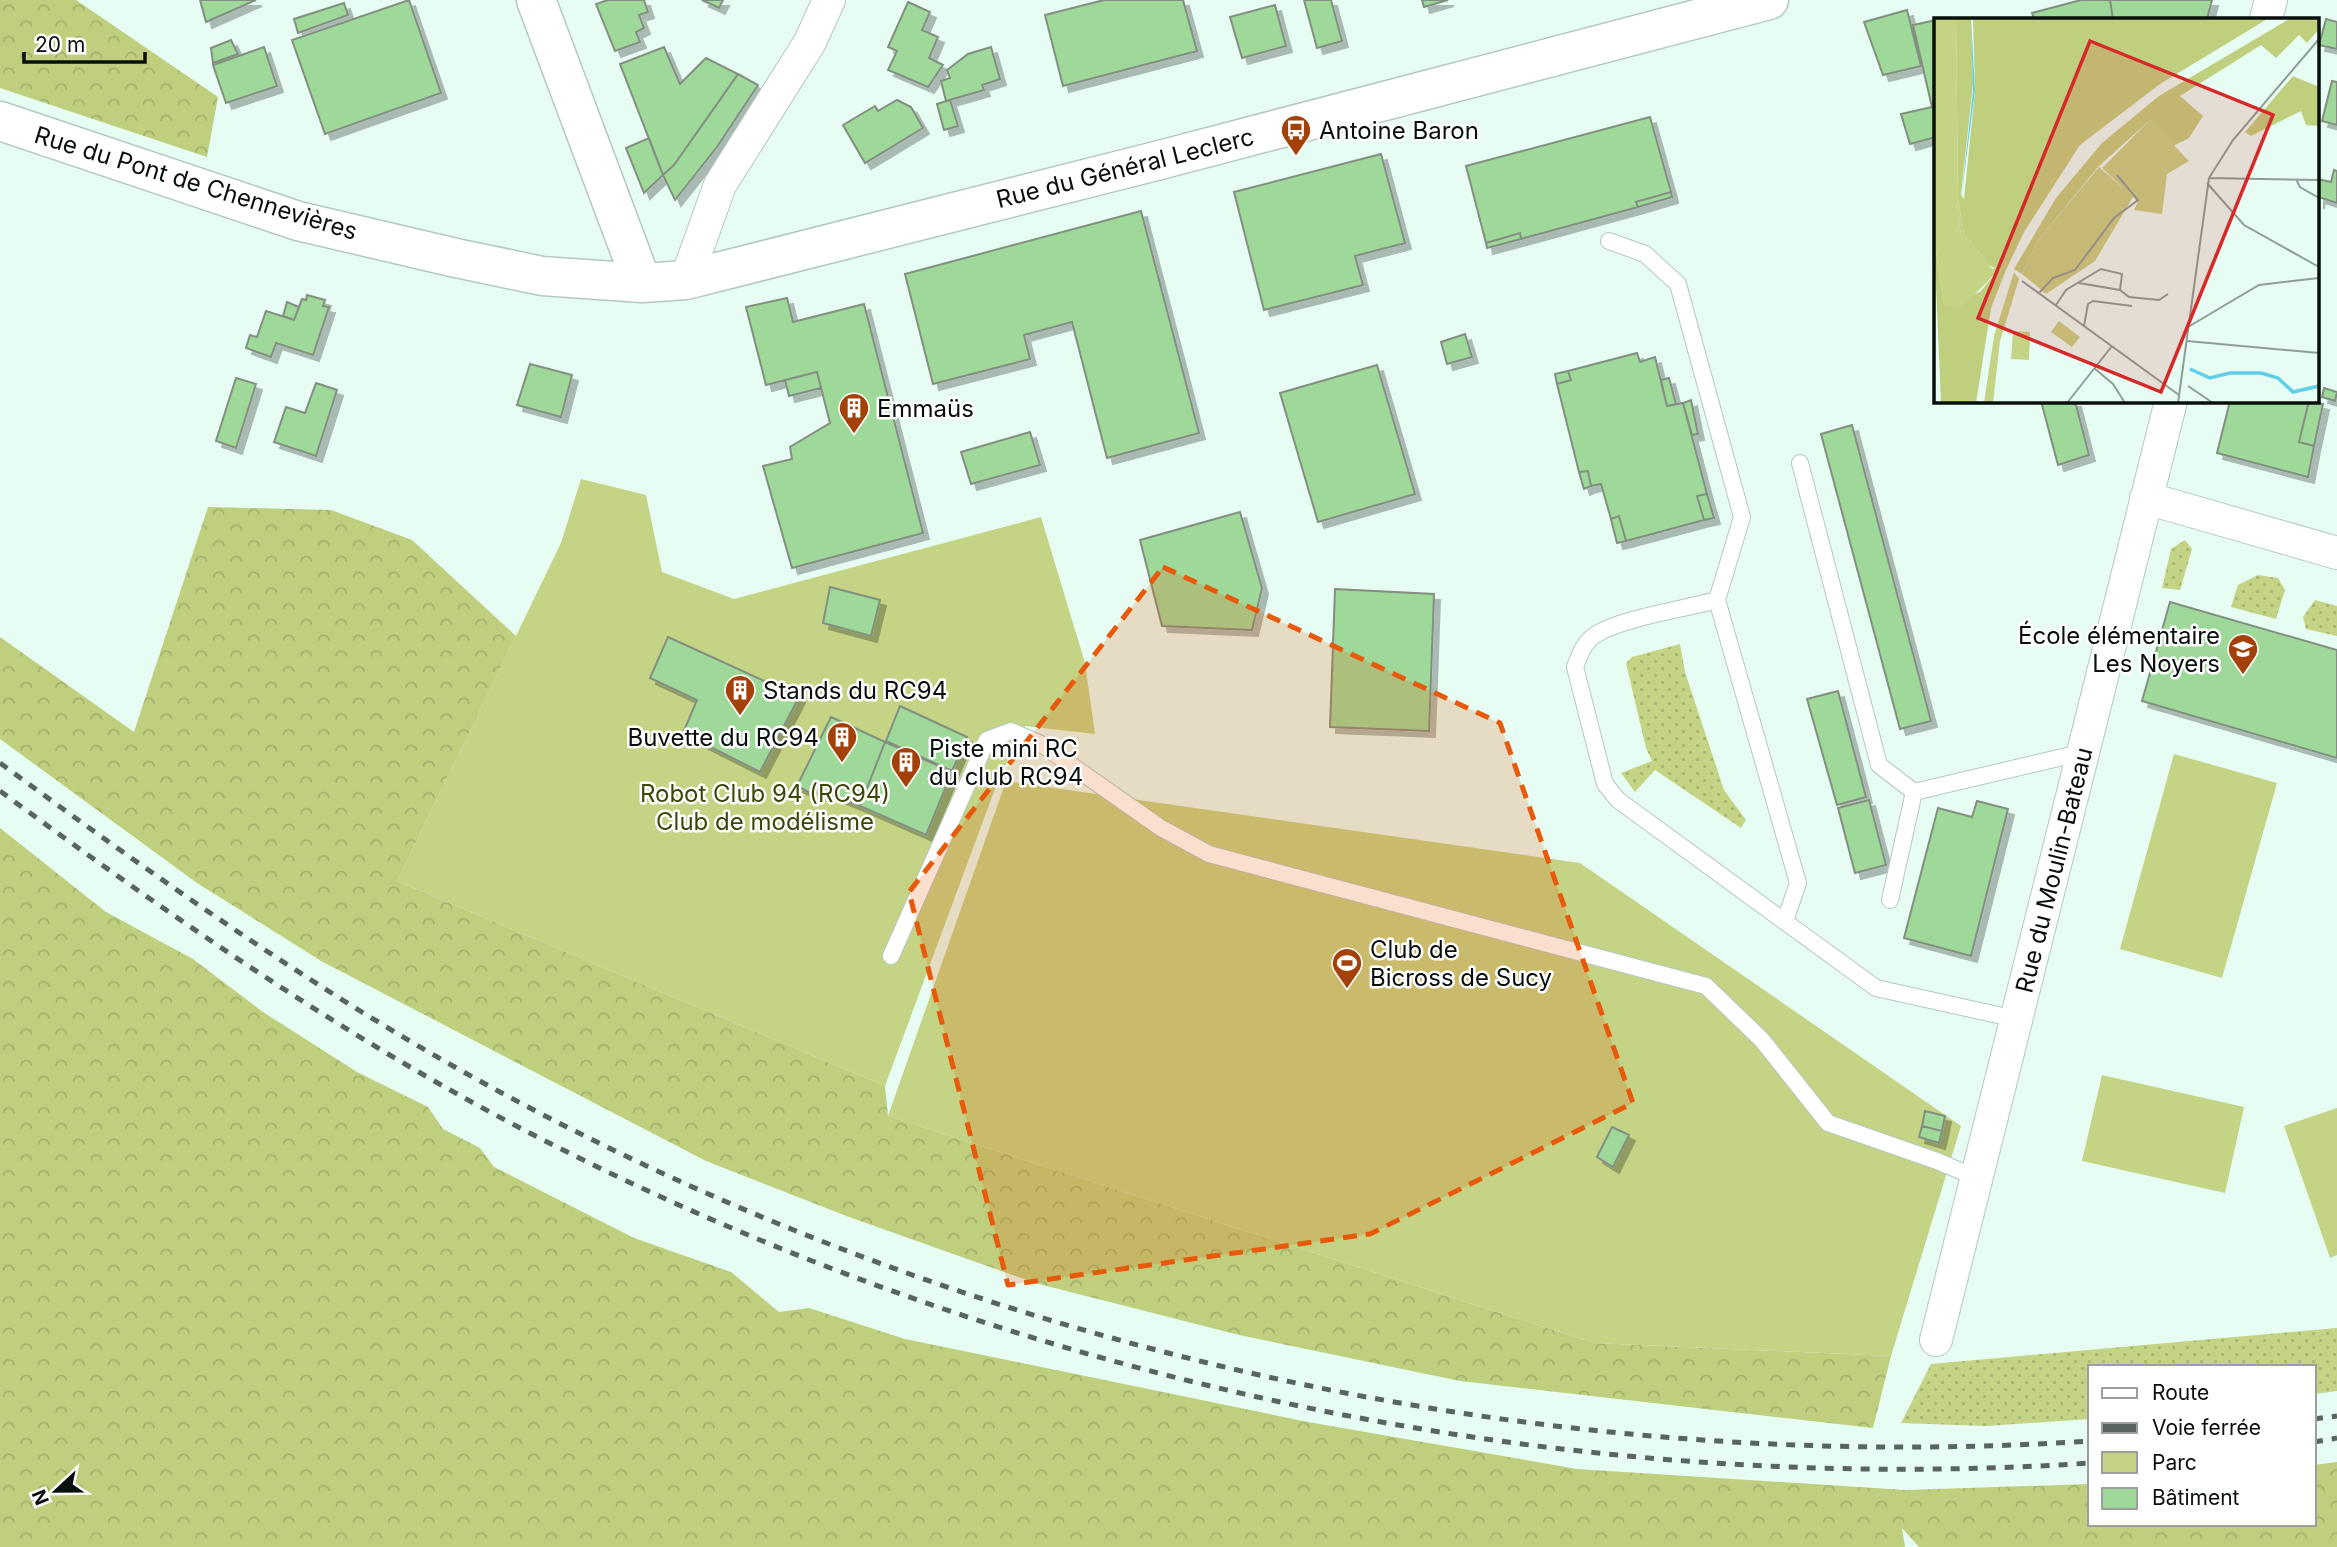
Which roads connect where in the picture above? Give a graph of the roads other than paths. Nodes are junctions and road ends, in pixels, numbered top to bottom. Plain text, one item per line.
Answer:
1 (536, 0) edge
2 (829, 0) edge
3 (1769, 0) edge
4 (2270, 0) edge
5 (2266, 18) edge
6 (0, 121) edge
7 (1609, 241) dead end
8 (686, 280) junction
9 (642, 283) junction
10 (2171, 402) edge
11 (1800, 463) dead end
12 (2146, 498) junction
13 (2337, 553) edge
14 (1717, 600) junction
15 (2084, 752) junction
16 (1914, 792) junction
17 (1890, 900) dead end
18 (1785, 921) junction
19 (891, 956) dead end
20 (2016, 1019) junction
21 (1977, 1178) junction
22 (1936, 1340) dead end

1 - 9 main road
2 - 8 street
3 - 8 main road, Rue du Général Leclerc
4 - 5 street
6 - 9 main road, Rue du Pont de Chennevières
7 - 14 lane
8 - 9 main road, Rue du Général Leclerc
10 - 12 street, Rue du Moulin-Bateau
11 - 16 lane
12 - 13 street
12 - 15 street, Rue du Moulin-Bateau
14 - 18 lane
14 - 18 lane
15 - 16 lane
15 - 20 street, Rue du Moulin-Bateau
16 - 17 lane
18 - 20 lane
19 - 21 lane
20 - 21 street, Rue du Moulin-Bateau
21 - 22 street, Rue du Moulin-Bateau

